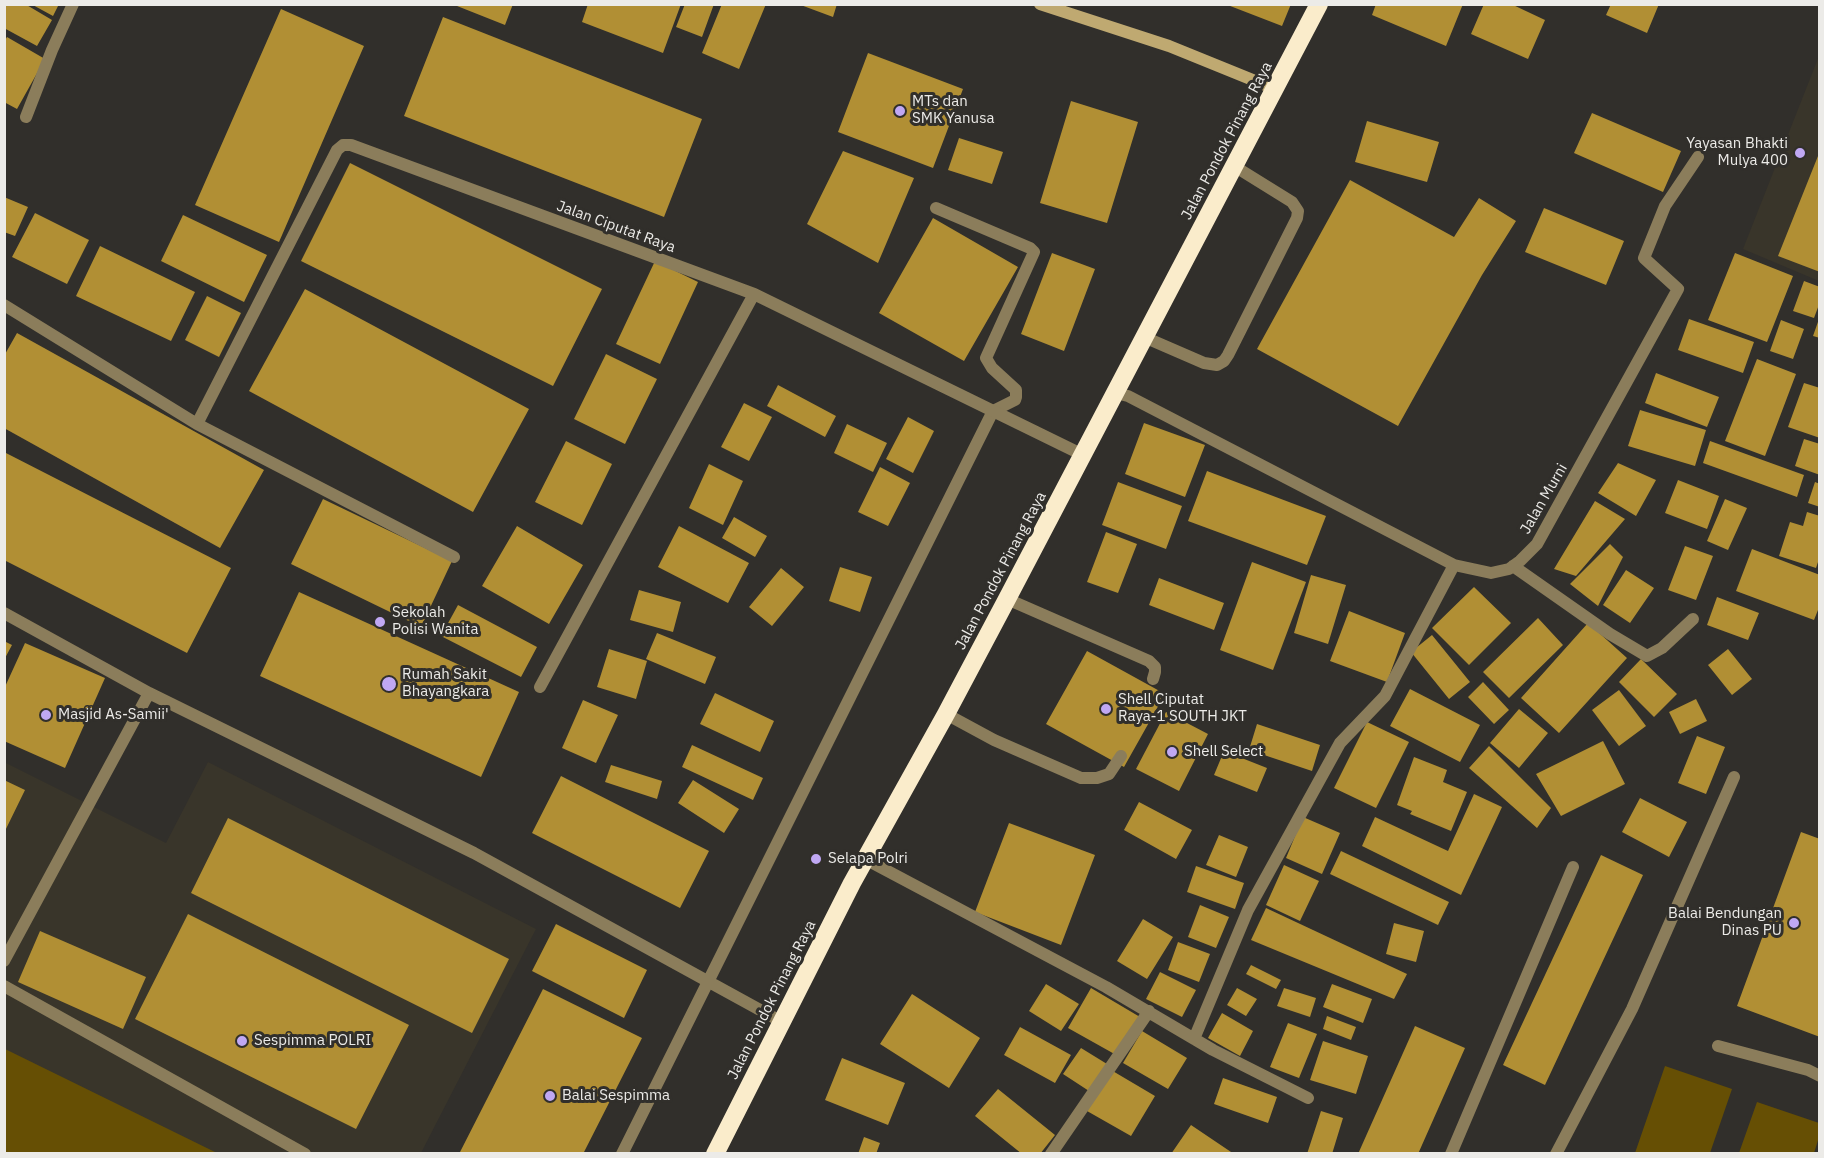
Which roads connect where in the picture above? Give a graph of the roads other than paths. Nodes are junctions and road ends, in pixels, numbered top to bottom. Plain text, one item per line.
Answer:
1 (73, 4) edge
2 (1040, 4) edge
3 (1319, 4) edge
4 (1275, 89) junction
5 (26, 117) dead end
6 (1698, 157) dead end
7 (1234, 166) junction
8 (936, 208) dead end
9 (754, 294) junction
10 (4, 305) edge
11 (1144, 337) junction
12 (1115, 393) junction
13 (993, 411) junction
14 (197, 424) junction
15 (1083, 455) junction
16 (454, 557) dead end
17 (1454, 565) junction
18 (1513, 566) junction
19 (1007, 599) junction
20 (4, 613) edge
21 (1693, 619) dead end
22 (1153, 679) dead end
23 (540, 687) dead end
24 (148, 693) junction
25 (946, 714) junction
26 (1121, 756) dead end
27 (1734, 777) dead end
28 (865, 860) junction
29 (1573, 867) dead end
30 (4, 961) edge
31 (707, 983) junction
32 (4, 986) edge
33 (1149, 1011) junction
34 (782, 1022) junction
35 (1194, 1039) junction
36 (1718, 1046) dead end
37 (1820, 1076) edge
38 (1308, 1098) dead end
39 (305, 1154) edge
40 (622, 1154) edge
41 (715, 1154) edge
42 (1051, 1154) edge
43 (1451, 1154) edge
44 (1556, 1154) edge

1 - 5 street
2 - 4 street
3 - 4 highway, Jalan Pondok Pinang Raya
4 - 7 highway, Jalan Pondok Pinang Raya
6 - 18 street, Jalan Murni
7 - 11 highway, Jalan Pondok Pinang Raya
7 - 11 street
8 - 13 street
9 - 13 street
9 - 14 street, Jalan Ciputat Raya
9 - 23 street
10 - 14 street
11 - 12 highway, Jalan Pondok Pinang Raya
12 - 15 highway, Jalan Pondok Pinang Raya
12 - 17 street
13 - 15 street
13 - 31 street
14 - 16 street
15 - 19 highway, Jalan Pondok Pinang Raya
17 - 18 street
17 - 35 street
18 - 21 street
19 - 22 street
19 - 25 highway, Jalan Pondok Pinang Raya
20 - 24 street
24 - 30 street
24 - 31 street
25 - 26 street
25 - 28 highway, Jalan Pondok Pinang Raya
27 - 44 street
28 - 33 street
28 - 34 highway, Jalan Pondok Pinang Raya
29 - 43 street
31 - 34 street
31 - 40 street
32 - 39 street
33 - 35 street
33 - 42 street
34 - 41 highway, Jalan Pondok Pinang Raya
35 - 38 street
36 - 37 street

